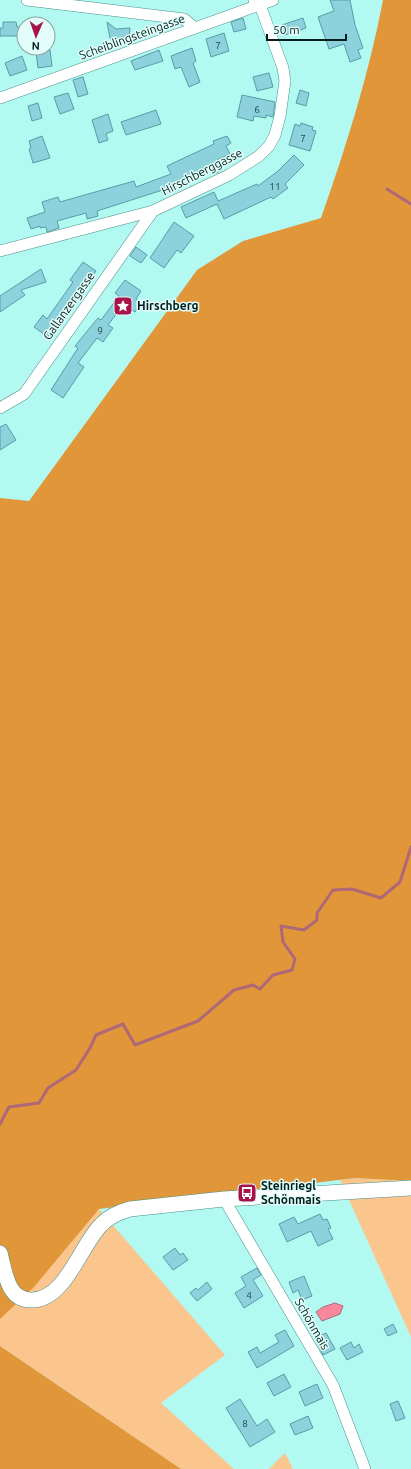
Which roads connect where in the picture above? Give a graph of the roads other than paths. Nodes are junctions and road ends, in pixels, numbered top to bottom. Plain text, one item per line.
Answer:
1 (27, 0) edge
2 (273, 0) edge
3 (258, 2) edge
4 (195, 28) junction
5 (0, 98) edge
6 (153, 211) junction
7 (0, 251) edge
8 (0, 408) edge
9 (411, 1188) edge
10 (224, 1199) junction
11 (0, 1253) edge
12 (365, 1469) edge

1 - 4 street
2 - 3 street, Scheiblingsteingasse
3 - 4 street, Scheiblingsteingasse
3 - 6 street, Hirschberggasse
4 - 5 street, Scheiblingsteingasse
6 - 7 street, Hirschberggasse
6 - 8 street, Gallanzergasse
9 - 10 main road
10 - 11 main road
10 - 12 street, Schönmais

